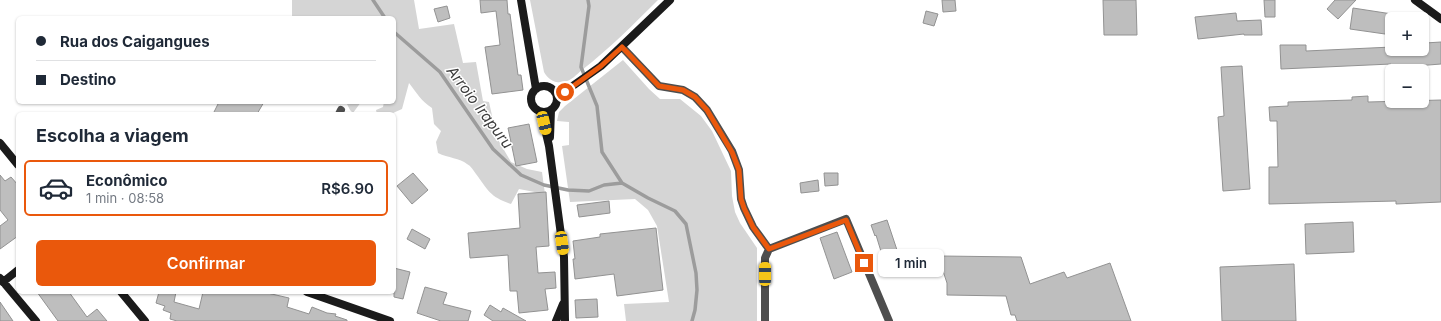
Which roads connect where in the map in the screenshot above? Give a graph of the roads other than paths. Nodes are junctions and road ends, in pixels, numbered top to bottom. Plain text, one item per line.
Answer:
1 (521, 0) edge
2 (670, 0) edge
3 (1415, 0) edge
4 (1441, 19) edge
5 (622, 47) junction
6 (536, 89) junction
7 (557, 96) junction
8 (551, 110) junction
9 (541, 112) junction
10 (0, 143) edge
11 (549, 146) junction
12 (16, 163) edge
13 (769, 249) junction
14 (16, 271) edge
15 (1, 281) edge
16 (123, 294) edge
17 (313, 294) edge
18 (564, 301) junction
19 (36, 321) edge
20 (145, 321) edge
21 (390, 321) edge
22 (556, 321) edge
23 (565, 321) edge
24 (765, 321) edge
25 (889, 321) edge

1 - 6 main road
2 - 5 main road
3 - 4 main road
5 - 7 main road
5 - 13 street
6 - 7 main road
6 - 9 main road
7 - 8 main road
8 - 9 main road
8 - 11 main road
9 - 11 main road
10 - 12 main road
11 - 18 main road
13 - 24 street
13 - 25 street
14 - 15 main road
15 - 19 main road
16 - 20 main road
17 - 21 main road
18 - 22 main road
18 - 23 main road

